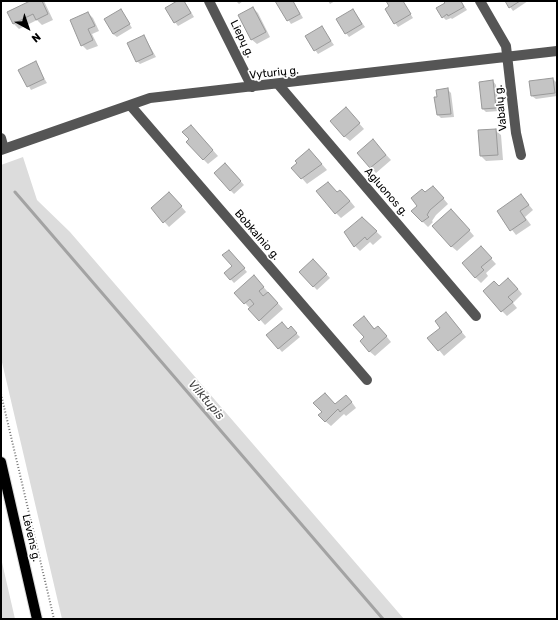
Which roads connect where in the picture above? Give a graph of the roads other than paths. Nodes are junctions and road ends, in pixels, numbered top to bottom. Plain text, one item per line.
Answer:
1 (209, 1) edge
2 (480, 1) edge
3 (557, 51) edge
4 (508, 57) junction
5 (278, 84) junction
6 (252, 87) junction
7 (130, 105) junction
8 (1, 138) edge
9 (2, 150) edge
10 (521, 155) dead end
11 (476, 316) dead end
12 (367, 380) dead end
13 (1, 462) edge
14 (37, 619) edge

1 - 6 street, Liepų g.
2 - 4 street, Vabalų g.
3 - 4 street, Vyturių g.
4 - 5 street, Vyturių g.
4 - 10 street, Vabalų g.
5 - 6 street, Vyturių g.
5 - 11 street, Agluonos g.
6 - 7 street, Vyturių g.
7 - 9 street, Vyturių g.
7 - 12 street, Bobkalnio g.
8 - 9 street
13 - 14 main road, Lėvens g.

